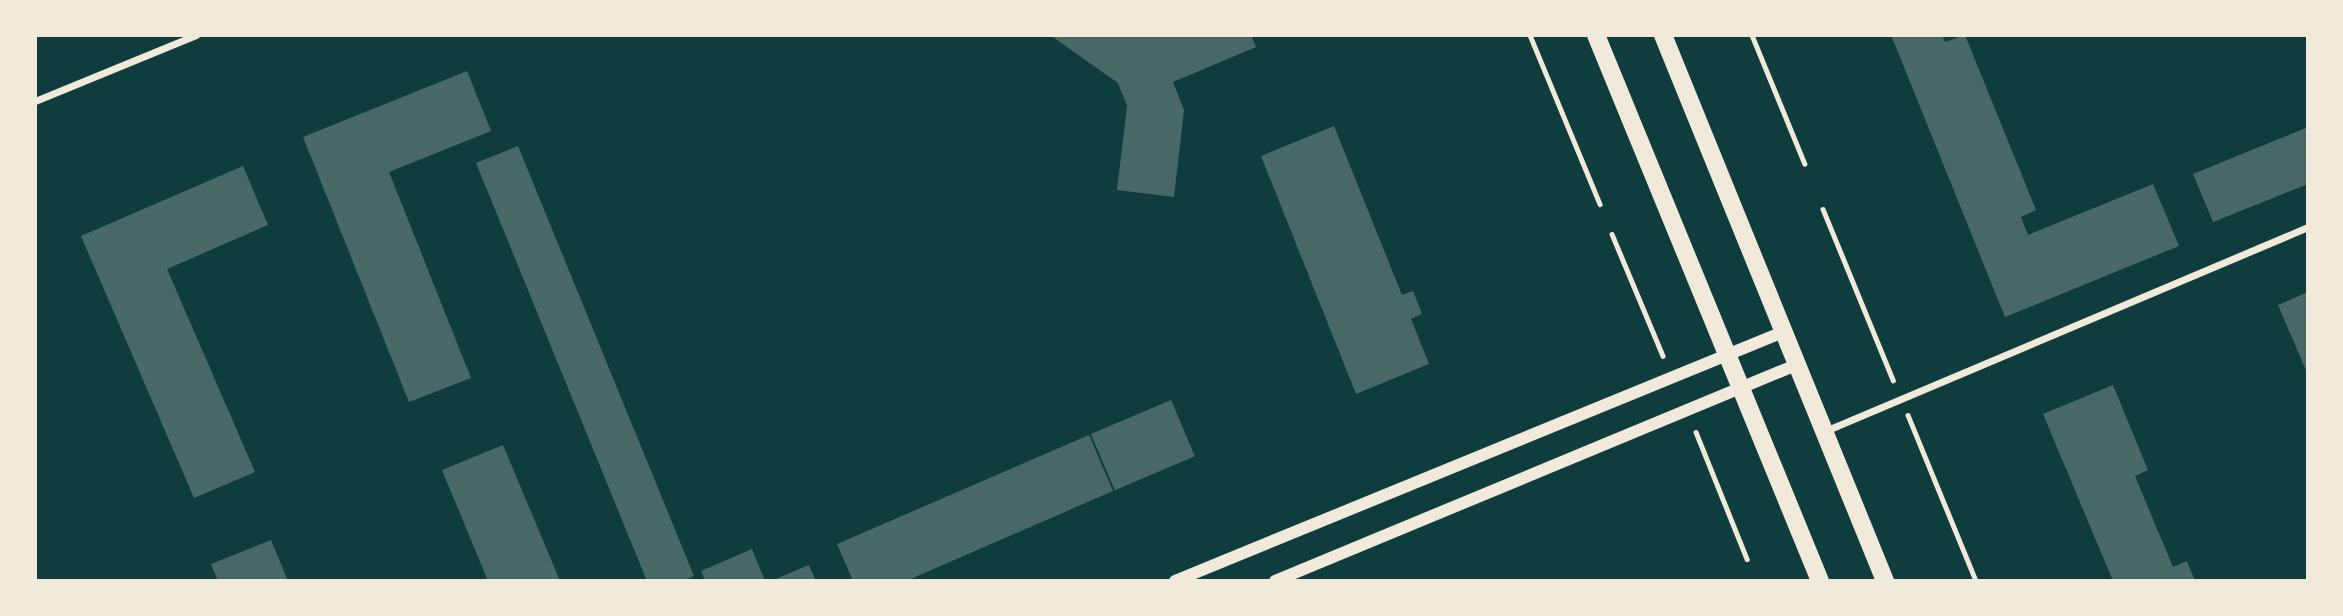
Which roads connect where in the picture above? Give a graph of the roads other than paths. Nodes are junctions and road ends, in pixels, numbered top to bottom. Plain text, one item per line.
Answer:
1 (196, 35) edge
2 (1596, 35) edge
3 (1663, 35) edge
4 (35, 102) edge
5 (2308, 227) edge
6 (1783, 332) junction
7 (1727, 355) junction
8 (1796, 365) junction
9 (1741, 389) junction
10 (1823, 432) junction
11 (1175, 581) edge
12 (1275, 581) edge
13 (1820, 581) edge
14 (1885, 581) edge

1 - 4 street
2 - 7 main road
3 - 6 main road
5 - 10 street
6 - 7 street
6 - 8 main road
7 - 9 main road
7 - 11 street
8 - 9 street
8 - 10 main road
9 - 12 street
9 - 13 main road
10 - 14 main road

